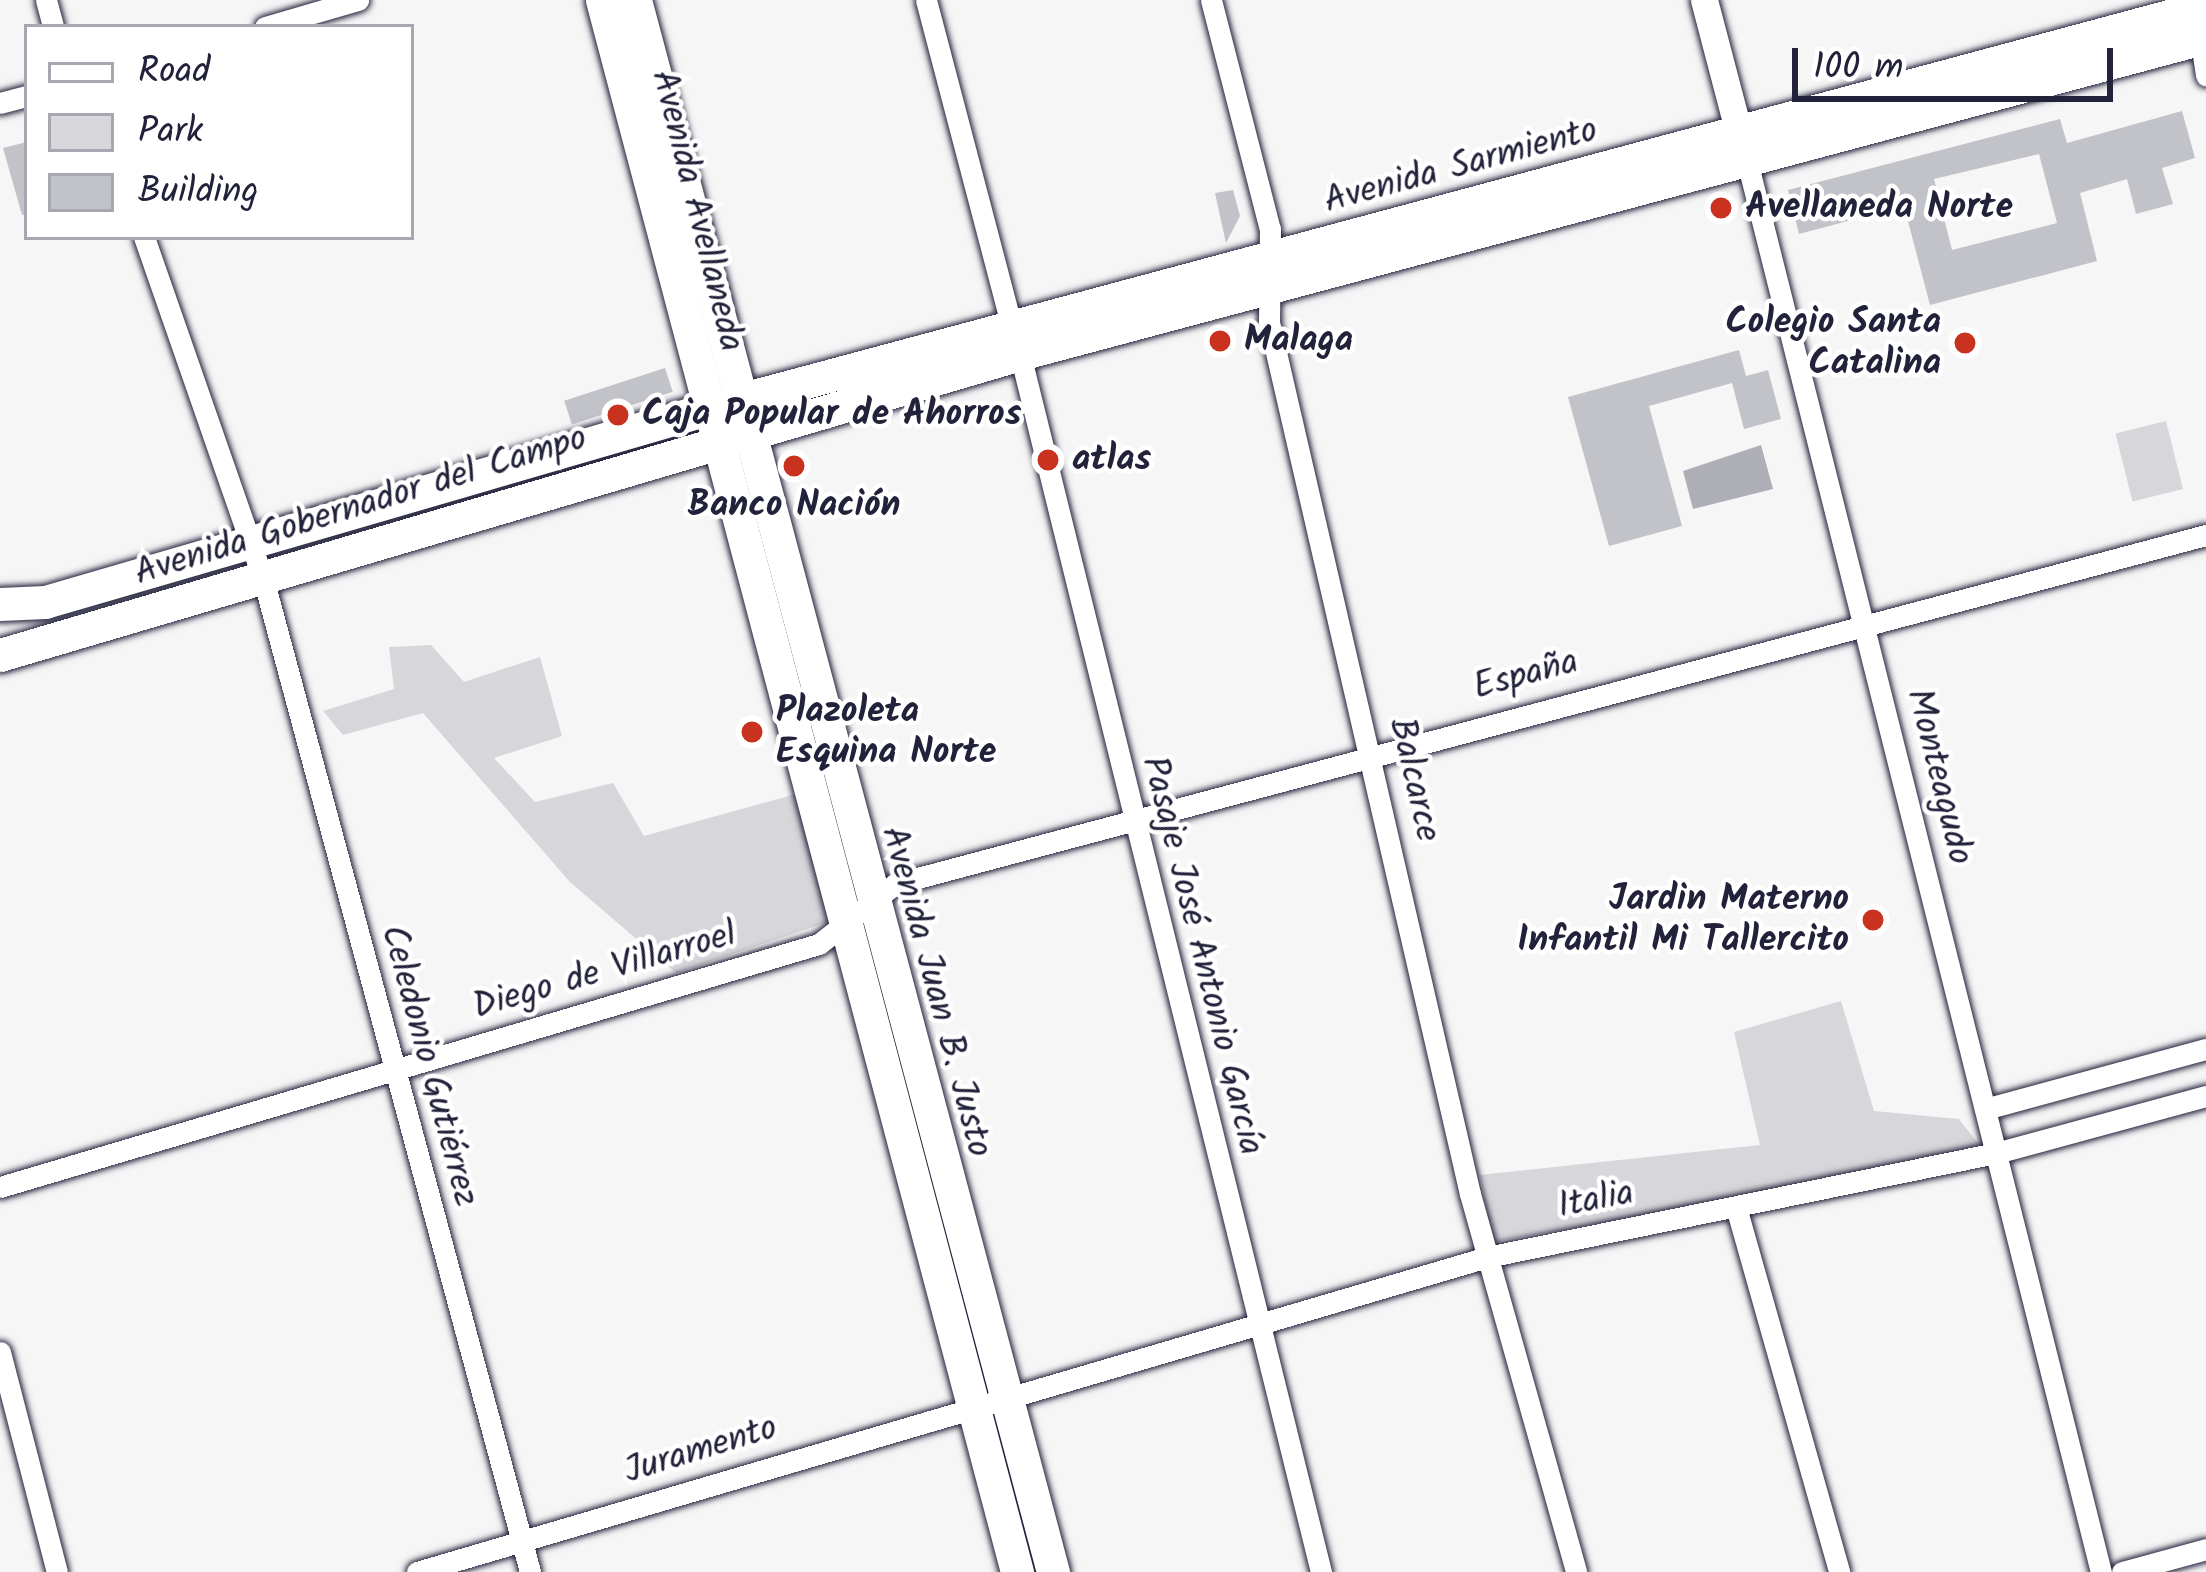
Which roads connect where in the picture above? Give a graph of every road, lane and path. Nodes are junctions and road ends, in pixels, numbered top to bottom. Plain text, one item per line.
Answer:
1 (358, 0) edge
2 (602, 0) edge
3 (635, 0) edge
4 (926, 0) edge
5 (1210, 0) edge
6 (1704, 0) edge
7 (2202, 18) edge
8 (276, 24) edge
9 (2206, 75) edge
10 (1743, 147) junction
11 (145, 240) edge
12 (1272, 273) junction
13 (1016, 340) junction
14 (725, 421) junction
15 (2206, 535) edge
16 (253, 544) junction
17 (262, 578) junction
18 (0, 604) edge
19 (1861, 620) junction
20 (0, 656) edge
21 (1373, 752) junction
22 (1133, 814) junction
23 (869, 899) junction
24 (842, 929) junction
25 (2206, 1049) edge
26 (394, 1068) junction
27 (2206, 1096) edge
28 (1985, 1109) junction
29 (1996, 1153) junction
30 (0, 1187) edge
31 (1736, 1207) junction
32 (1486, 1257) junction
33 (1258, 1327) junction
34 (0, 1352) edge
35 (1006, 1394) junction
36 (972, 1404) junction
37 (521, 1539) junction
38 (2206, 1549) edge
39 (57, 1572) edge
40 (416, 1572) edge
41 (530, 1572) edge
42 (1017, 1572) edge
43 (1053, 1572) edge
44 (1321, 1572) edge
45 (1576, 1572) edge
46 (1839, 1572) edge
47 (2101, 1572) edge
48 (2122, 1572) edge

1 - 8 street
2 - 14 main road, Avenida Avellaneda
3 - 14 main road, Avenida Avellaneda
4 - 13 street, Pasaje José Antonio García
5 - 12 street, Balcarce
6 - 10 street, Monteagudo
7 - 9 street
7 - 10 main road, Avenida Sarmiento
10 - 12 main road, Avenida Sarmiento
10 - 19 street, Monteagudo
11 - 16 street, Celedonio Gutiérrez
12 - 13 main road, Avenida Sarmiento
12 - 21 street, Balcarce
13 - 14 main road, Avenida Sarmiento
13 - 22 street, Pasaje José Antonio García
14 - 16 main road, Avenida Gobernador del Campo
14 - 17 main road, Avenida Gobernador del Campo
14 - 23 main road, Avenida Juan B. Justo
14 - 24 main road, Avenida Juan B. Justo
15 - 19 street, España
16 - 17 street, Celedonio Gutiérrez
16 - 18 main road, Avenida Gobernador del Campo
17 - 20 main road, Avenida Gobernador del Campo
17 - 26 street, Celedonio Gutiérrez
19 - 21 street, España
19 - 28 street, Monteagudo
21 - 22 street, España
21 - 32 street, Balcarce
22 - 23 street, España
22 - 33 street, Pasaje José Antonio García
23 - 24 street
23 - 35 main road, Avenida Juan B. Justo
24 - 26 street, Diego de Villarroel
24 - 36 main road, Avenida Juan B. Justo
25 - 28 street
26 - 30 street, Diego de Villarroel
26 - 37 street, Celedonio Gutiérrez
27 - 29 street, Italia
28 - 29 street, Monteagudo
29 - 31 street, Italia
29 - 47 street, Monteagudo
31 - 32 street, Italia
31 - 46 street
32 - 33 street, Italia
32 - 45 street, Balcarce
33 - 35 street, Italia
33 - 44 street, Pasaje José Antonio García
34 - 39 street
35 - 36 street, Juramento
35 - 43 main road, Avenida Juan B. Justo
36 - 37 street, Juramento
36 - 42 main road, Avenida Juan B. Justo
37 - 40 street, Juramento
37 - 41 street, Celedonio Gutiérrez
38 - 48 street

